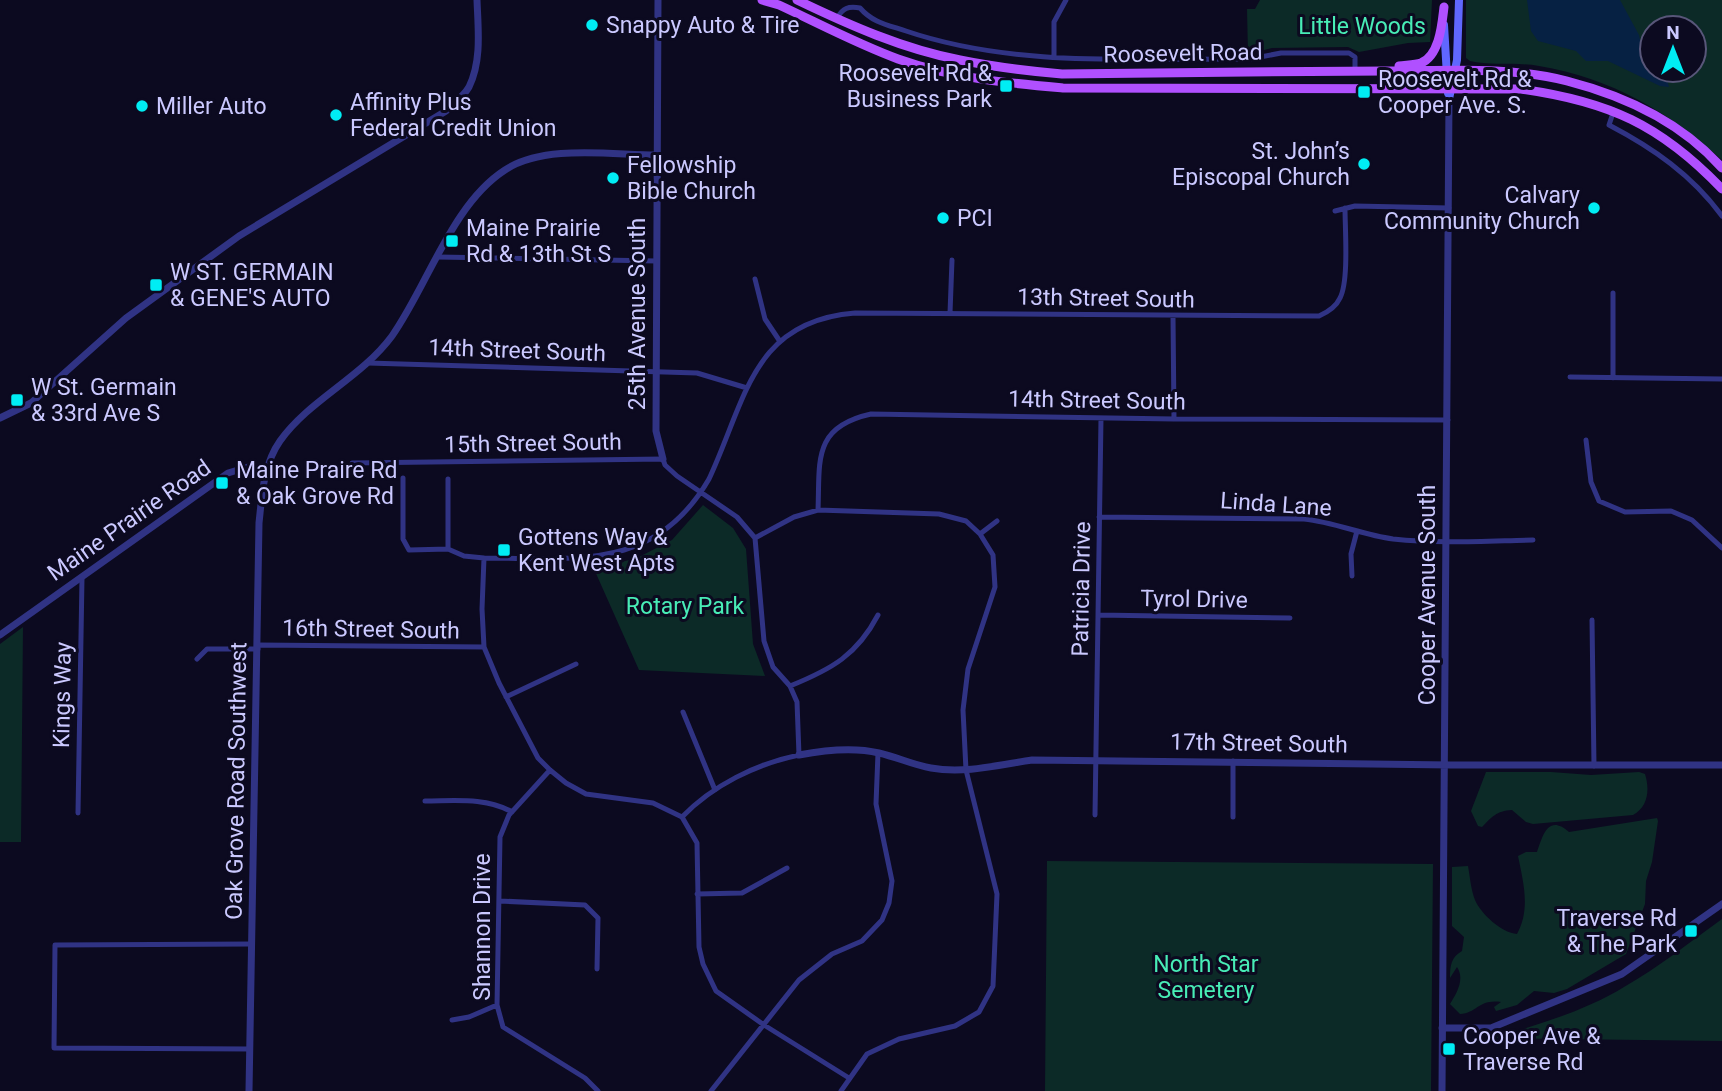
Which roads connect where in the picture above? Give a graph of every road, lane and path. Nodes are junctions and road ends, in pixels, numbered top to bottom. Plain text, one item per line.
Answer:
1 (477, 0) edge
2 (658, 0) edge
3 (762, 0) edge
4 (797, 0) edge
5 (1066, 0) edge
6 (1459, 0) edge
7 (1443, 4) edge
8 (836, 19) junction
9 (1054, 57) junction
10 (1355, 71) junction
11 (1370, 71) junction
12 (1450, 71) junction
13 (1449, 92) junction
14 (1614, 110) junction
15 (656, 155) junction
16 (1722, 168) edge
17 (1722, 189) edge
18 (1345, 208) junction
19 (1449, 208) junction
20 (1335, 211) dead end
21 (1722, 216) edge
22 (438, 257) junction
23 (952, 260) dead end
24 (657, 261) junction
25 (755, 279) dead end
26 (1613, 293) dead end
27 (950, 313) junction
28 (1173, 316) junction
29 (779, 340) junction
30 (368, 363) junction
31 (657, 371) junction
32 (1570, 377) dead end
33 (1614, 378) junction
34 (1722, 379) edge
35 (747, 388) junction
36 (0, 418) edge
37 (1101, 418) junction
38 (1174, 419) junction
39 (1447, 421) junction
40 (1586, 440) dead end
41 (663, 459) junction
42 (352, 463) dead end
43 (266, 472) junction
44 (404, 478) dead end
45 (448, 479) dead end
46 (701, 493) junction
47 (818, 510) junction
48 (1099, 517) junction
49 (997, 520) dead end
50 (1357, 531) junction
51 (980, 534) junction
52 (755, 538) junction
53 (1533, 540) dead end
54 (1447, 543) junction
55 (1722, 548) edge
56 (448, 549) junction
57 (484, 558) junction
58 (1352, 576) dead end
59 (82, 578) junction
60 (878, 615) dead end
61 (1098, 615) junction
62 (1290, 618) dead end
63 (1592, 620) dead end
64 (0, 635) edge
65 (258, 647) junction
66 (484, 647) junction
67 (197, 659) dead end
68 (576, 664) dead end
69 (790, 686) junction
70 (506, 697) junction
71 (683, 712) dead end
72 (878, 753) junction
73 (799, 755) junction
74 (1096, 760) junction
75 (1233, 761) junction
76 (1445, 765) junction
77 (1722, 765) edge
78 (1594, 766) junction
79 (966, 770) junction
80 (550, 771) junction
81 (715, 790) junction
82 (425, 801) dead end
83 (512, 812) junction
84 (78, 813) dead end
85 (1095, 815) dead end
86 (682, 817) junction
87 (1233, 817) dead end
88 (787, 868) dead end
89 (697, 894) junction
90 (500, 901) junction
91 (1722, 904) edge
92 (252, 944) junction
93 (597, 969) dead end
94 (497, 1005) junction
95 (452, 1020) dead end
96 (764, 1025) junction
97 (1442, 1028) junction
98 (250, 1049) junction
99 (849, 1078) junction
100 (249, 1091) edge
101 (598, 1091) edge
102 (711, 1091) edge
103 (841, 1091) edge
104 (1442, 1091) edge

1 - 36 street
2 - 15 street, 25th Avenue South
3 - 13 main road, Roosevelt Road
4 - 8 main road, Roosevelt Road
5 - 9 street
6 - 12 main road, Cooper Avenue South
7 - 11 main road
7 - 12 main road, Cooper Avenue South
8 - 9 street
8 - 10 main road, Roosevelt Road
9 - 10 street
10 - 11 main road, Roosevelt Road
11 - 12 main road, Roosevelt Road
12 - 13 main road, Cooper Avenue South
12 - 16 main road, Roosevelt Road
13 - 14 main road, Roosevelt Road
13 - 19 street, Cooper Avenue South
14 - 17 main road, Roosevelt Road
14 - 21 street
15 - 22 street
15 - 24 street, 25th Avenue South
18 - 19 street
18 - 20 street
18 - 28 street, 13th Street South
19 - 39 street, Cooper Avenue South
22 - 24 street
22 - 30 street
23 - 27 street
24 - 31 street, 25th Avenue South
25 - 29 street
26 - 33 street
27 - 28 street, 13th Street South
27 - 29 street, 13th Street South
28 - 38 street
29 - 35 street
30 - 31 street, 14th Street South
30 - 43 street
31 - 35 street, 14th Street South
31 - 41 street, 25th Avenue South
32 - 33 street
33 - 34 street
35 - 46 street
37 - 38 street, 14th Street South
37 - 47 street, 14th Street South
37 - 48 street, Patricia Drive
38 - 39 street, 14th Street South
39 - 54 street, Cooper Avenue South
40 - 55 street
41 - 42 street, 15th Street South
41 - 46 street
43 - 59 street, Maine Prairie Road
43 - 65 street, Oak Grove Road Southwest
44 - 56 street
45 - 56 street
46 - 52 street
46 - 57 street
47 - 51 street
47 - 52 street
48 - 50 street, Linda Lane
48 - 61 street, Patricia Drive
49 - 51 street
50 - 54 street, Linda Lane
50 - 58 street
51 - 79 street
52 - 69 street
53 - 54 street, Linda Lane
54 - 76 street, Cooper Avenue South
56 - 57 street
57 - 66 street
59 - 64 street, Maine Prairie Road
59 - 84 street, Kings Way
60 - 69 street
61 - 62 street, Tyrol Drive
61 - 74 street, Patricia Drive
63 - 78 street
65 - 66 street, 16th Street South
65 - 67 street, 16th Street South
65 - 92 street, Oak Grove Road Southwest
66 - 70 street
68 - 70 street
69 - 73 street
70 - 80 street
71 - 81 street
72 - 73 street, 17th Street South
72 - 79 street, 17th Street South
72 - 96 street
73 - 81 street
74 - 75 street, 17th Street South
74 - 79 street, 17th Street South
74 - 85 street, Patricia Drive
75 - 76 street, 17th Street South
75 - 87 street
76 - 78 street, 17th Street South
76 - 97 street, Cooper Avenue South
77 - 78 street, 17th Street South
79 - 99 street
80 - 83 street, Shannon Drive
80 - 86 street
81 - 86 street
82 - 83 street
83 - 90 street, Shannon Drive
86 - 89 street
88 - 89 street
89 - 96 street
90 - 93 street
90 - 94 street, Shannon Drive
91 - 97 street
92 - 98 street, Oak Grove Road Southwest
92 - 98 street
94 - 95 street
94 - 101 street, Shannon Drive
96 - 99 street
96 - 102 street
97 - 104 street, Cooper Avenue South
98 - 100 street, Oak Grove Road Southwest
99 - 103 street

